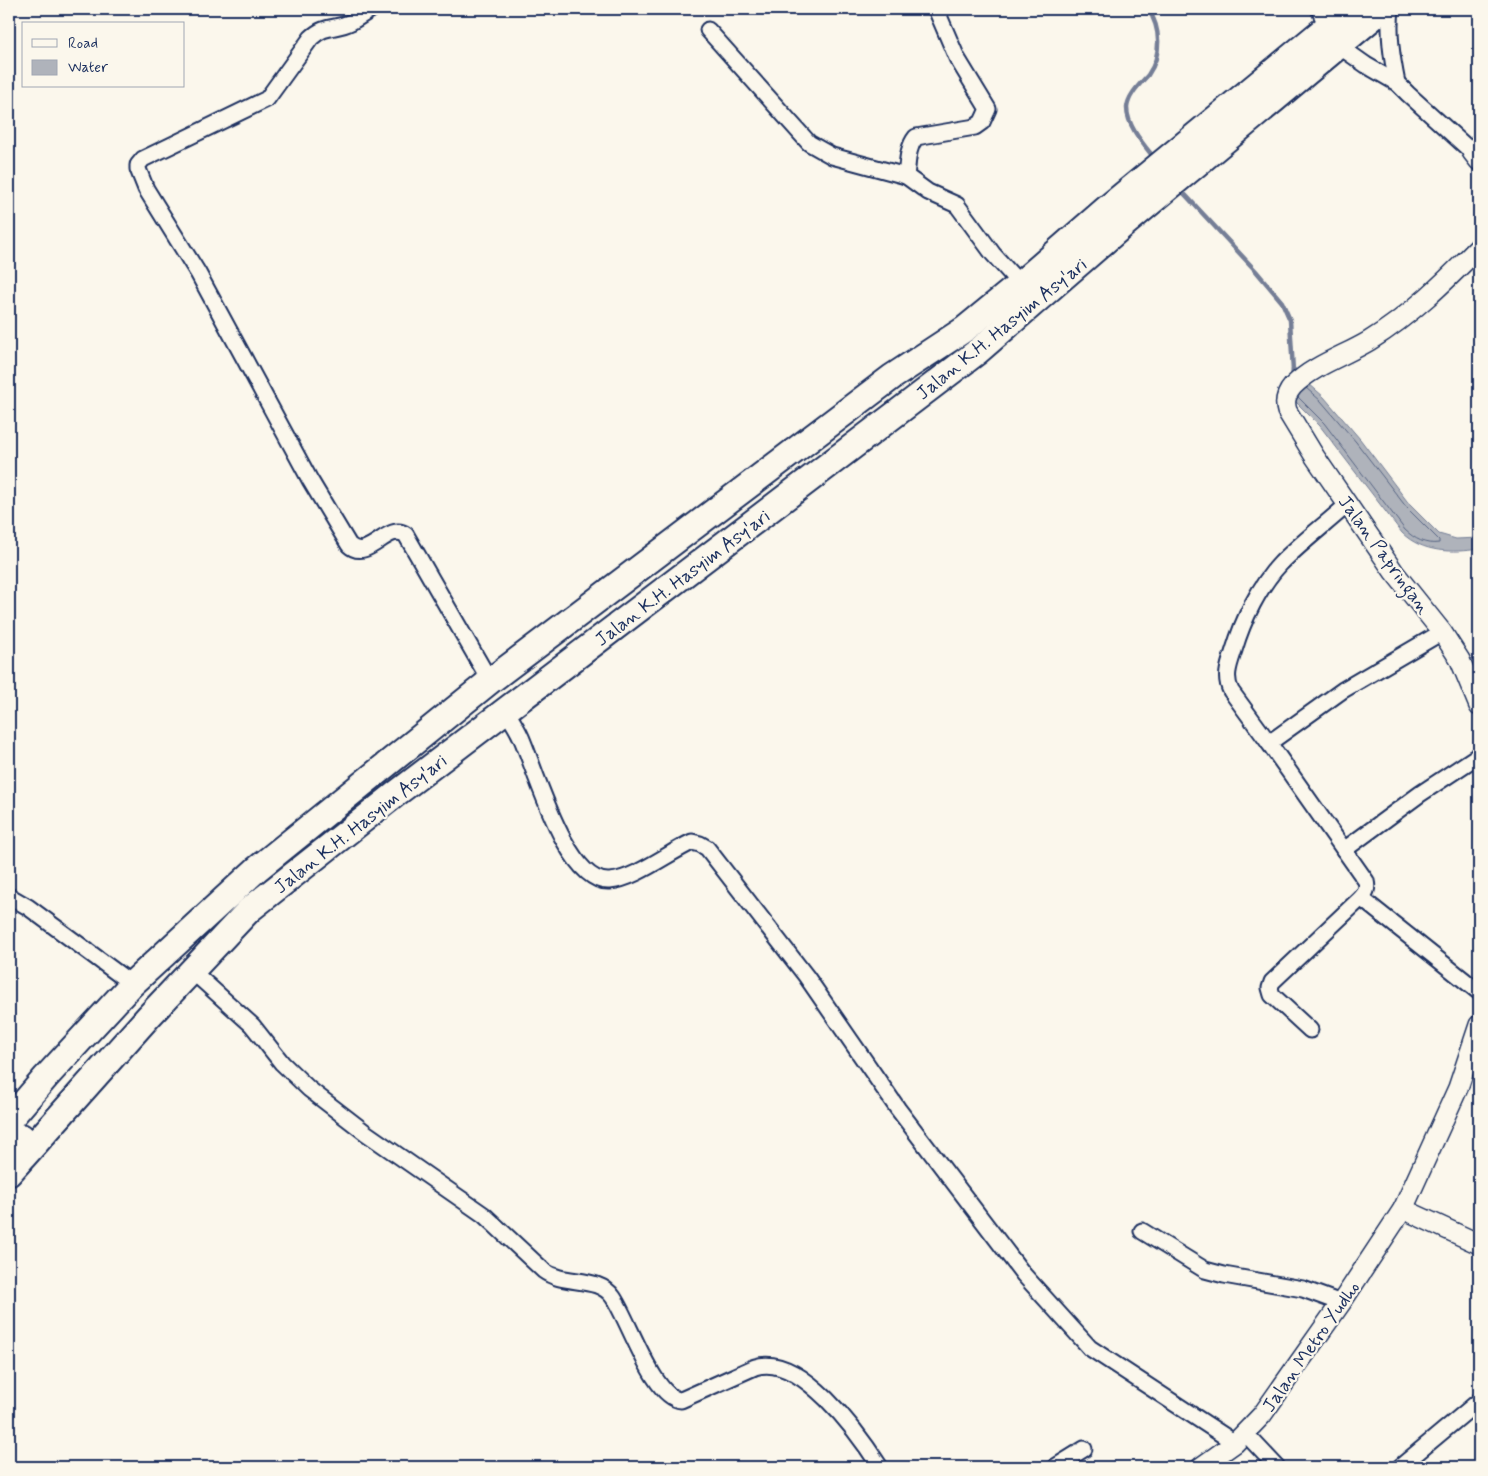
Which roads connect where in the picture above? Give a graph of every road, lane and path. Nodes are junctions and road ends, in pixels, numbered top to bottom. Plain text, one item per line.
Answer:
1 (372, 9) edge
2 (936, 9) edge
3 (1349, 9) edge
4 (1383, 9) edge
5 (1391, 9) edge
6 (708, 30) dead end
7 (1328, 32) edge
8 (1397, 83) junction
9 (1477, 152) edge
10 (906, 176) junction
11 (1113, 218) junction
12 (1479, 247) edge
13 (1020, 284) junction
14 (1348, 504) junction
15 (735, 536) junction
16 (601, 597) junction
17 (1442, 632) junction
18 (581, 654) junction
19 (490, 680) junction
20 (1479, 706) edge
21 (506, 711) junction
22 (424, 734) junction
23 (1269, 743) junction
24 (1479, 756) edge
25 (1344, 850) junction
26 (9, 896) edge
27 (1361, 898) junction
28 (191, 970) junction
29 (132, 984) junction
30 (1479, 992) edge
31 (149, 1016) junction
32 (1479, 1025) edge
33 (1310, 1030) dead end
34 (27, 1098) junction
35 (9, 1120) edge
36 (12, 1160) edge
37 (1403, 1209) junction
38 (1142, 1231) dead end
39 (1479, 1244) edge
40 (1341, 1303) junction
41 (1479, 1401) edge
42 (1240, 1438) junction
43 (1084, 1449) dead end
44 (880, 1467) edge
45 (1055, 1467) edge
46 (1201, 1467) edge
47 (1277, 1467) edge
48 (1400, 1467) edge

1 - 19 street
2 - 10 street
3 - 7 highway, Jalan K.H. Hasyim Asy'ari
4 - 7 highway, Jalan K.H. Hasyim Asy'ari
5 - 8 street
6 - 10 street
7 - 8 street
7 - 11 highway, Jalan K.H. Hasyim Asy'ari
8 - 9 street
10 - 13 street
11 - 13 highway, Jalan K.H. Hasyim Asy'ari
11 - 15 highway, Jalan K.H. Hasyim Asy'ari
12 - 14 street, Jalan Papringan
13 - 16 highway, Jalan K.H. Hasyim Asy'ari
14 - 17 street, Jalan Papringan
14 - 23 street
15 - 16 highway
15 - 18 highway, Jalan K.H. Hasyim Asy'ari
16 - 19 highway, Jalan K.H. Hasyim Asy'ari
17 - 20 street, Jalan Papringan
17 - 23 street
18 - 21 highway, Jalan K.H. Hasyim Asy'ari
18 - 22 highway
19 - 22 highway, Jalan K.H. Hasyim Asy'ari
21 - 28 highway, Jalan K.H. Hasyim Asy'ari
21 - 42 street
22 - 29 highway, Jalan K.H. Hasyim Asy'ari
23 - 25 street
24 - 25 street
25 - 27 street
26 - 29 street
27 - 30 street
27 - 33 street
28 - 31 highway, Jalan K.H. Hasyim Asy'ari
28 - 44 street
29 - 34 highway, Jalan K.H. Hasyim Asy'ari
31 - 34 highway
31 - 36 highway, Jalan K.H. Hasyim Asy'ari
32 - 37 street
34 - 35 highway, Jalan K.H. Hasyim Asy'ari
37 - 39 street
37 - 40 street, Jalan Metro Yudho
38 - 40 street
40 - 42 street, Jalan Metro Yudho
41 - 48 street
42 - 46 street, Jalan Metro Yudho
42 - 47 street
43 - 45 street

